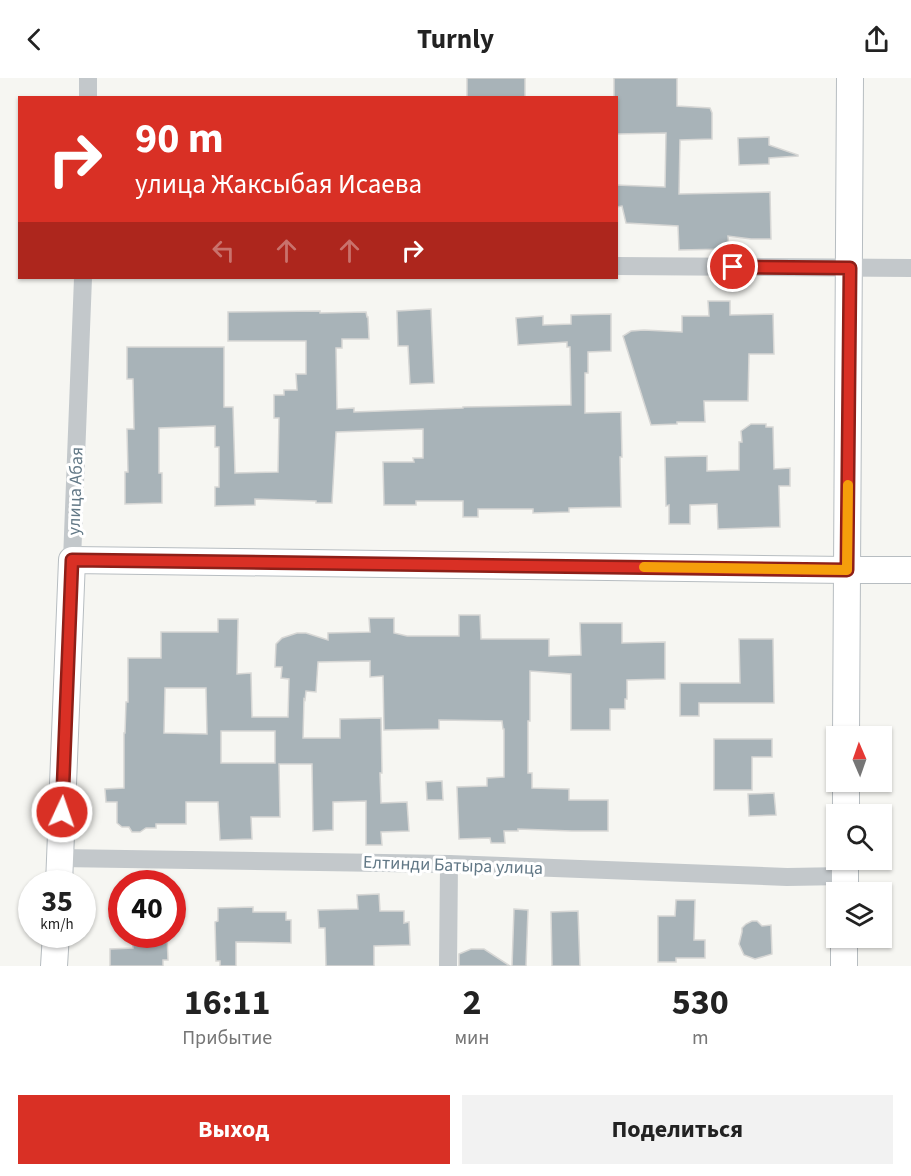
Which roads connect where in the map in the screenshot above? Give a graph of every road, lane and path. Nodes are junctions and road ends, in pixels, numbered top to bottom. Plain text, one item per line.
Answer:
1 (88, 78) edge
2 (850, 78) edge
3 (88, 96) edge
4 (618, 266) edge
5 (850, 268) junction
6 (911, 268) edge
7 (83, 279) edge
8 (72, 560) junction
9 (847, 570) junction
10 (911, 570) edge
11 (846, 726) edge
12 (60, 858) junction
13 (449, 864) junction
14 (60, 870) edge
15 (845, 876) edge
16 (55, 948) edge
17 (844, 948) edge
18 (54, 966) edge
19 (448, 966) edge
20 (844, 966) edge

1 - 3 street
2 - 5 street
4 - 5 street
5 - 6 street
5 - 9 street
7 - 8 street, улица Абая
8 - 9 street
8 - 12 street, улица Абая
9 - 10 street
9 - 11 street
12 - 13 street, Елтинди Батыра улица
12 - 14 street, улица Абая
13 - 15 street, Елтинди Батыра улица
13 - 19 street
16 - 18 street
17 - 20 street

